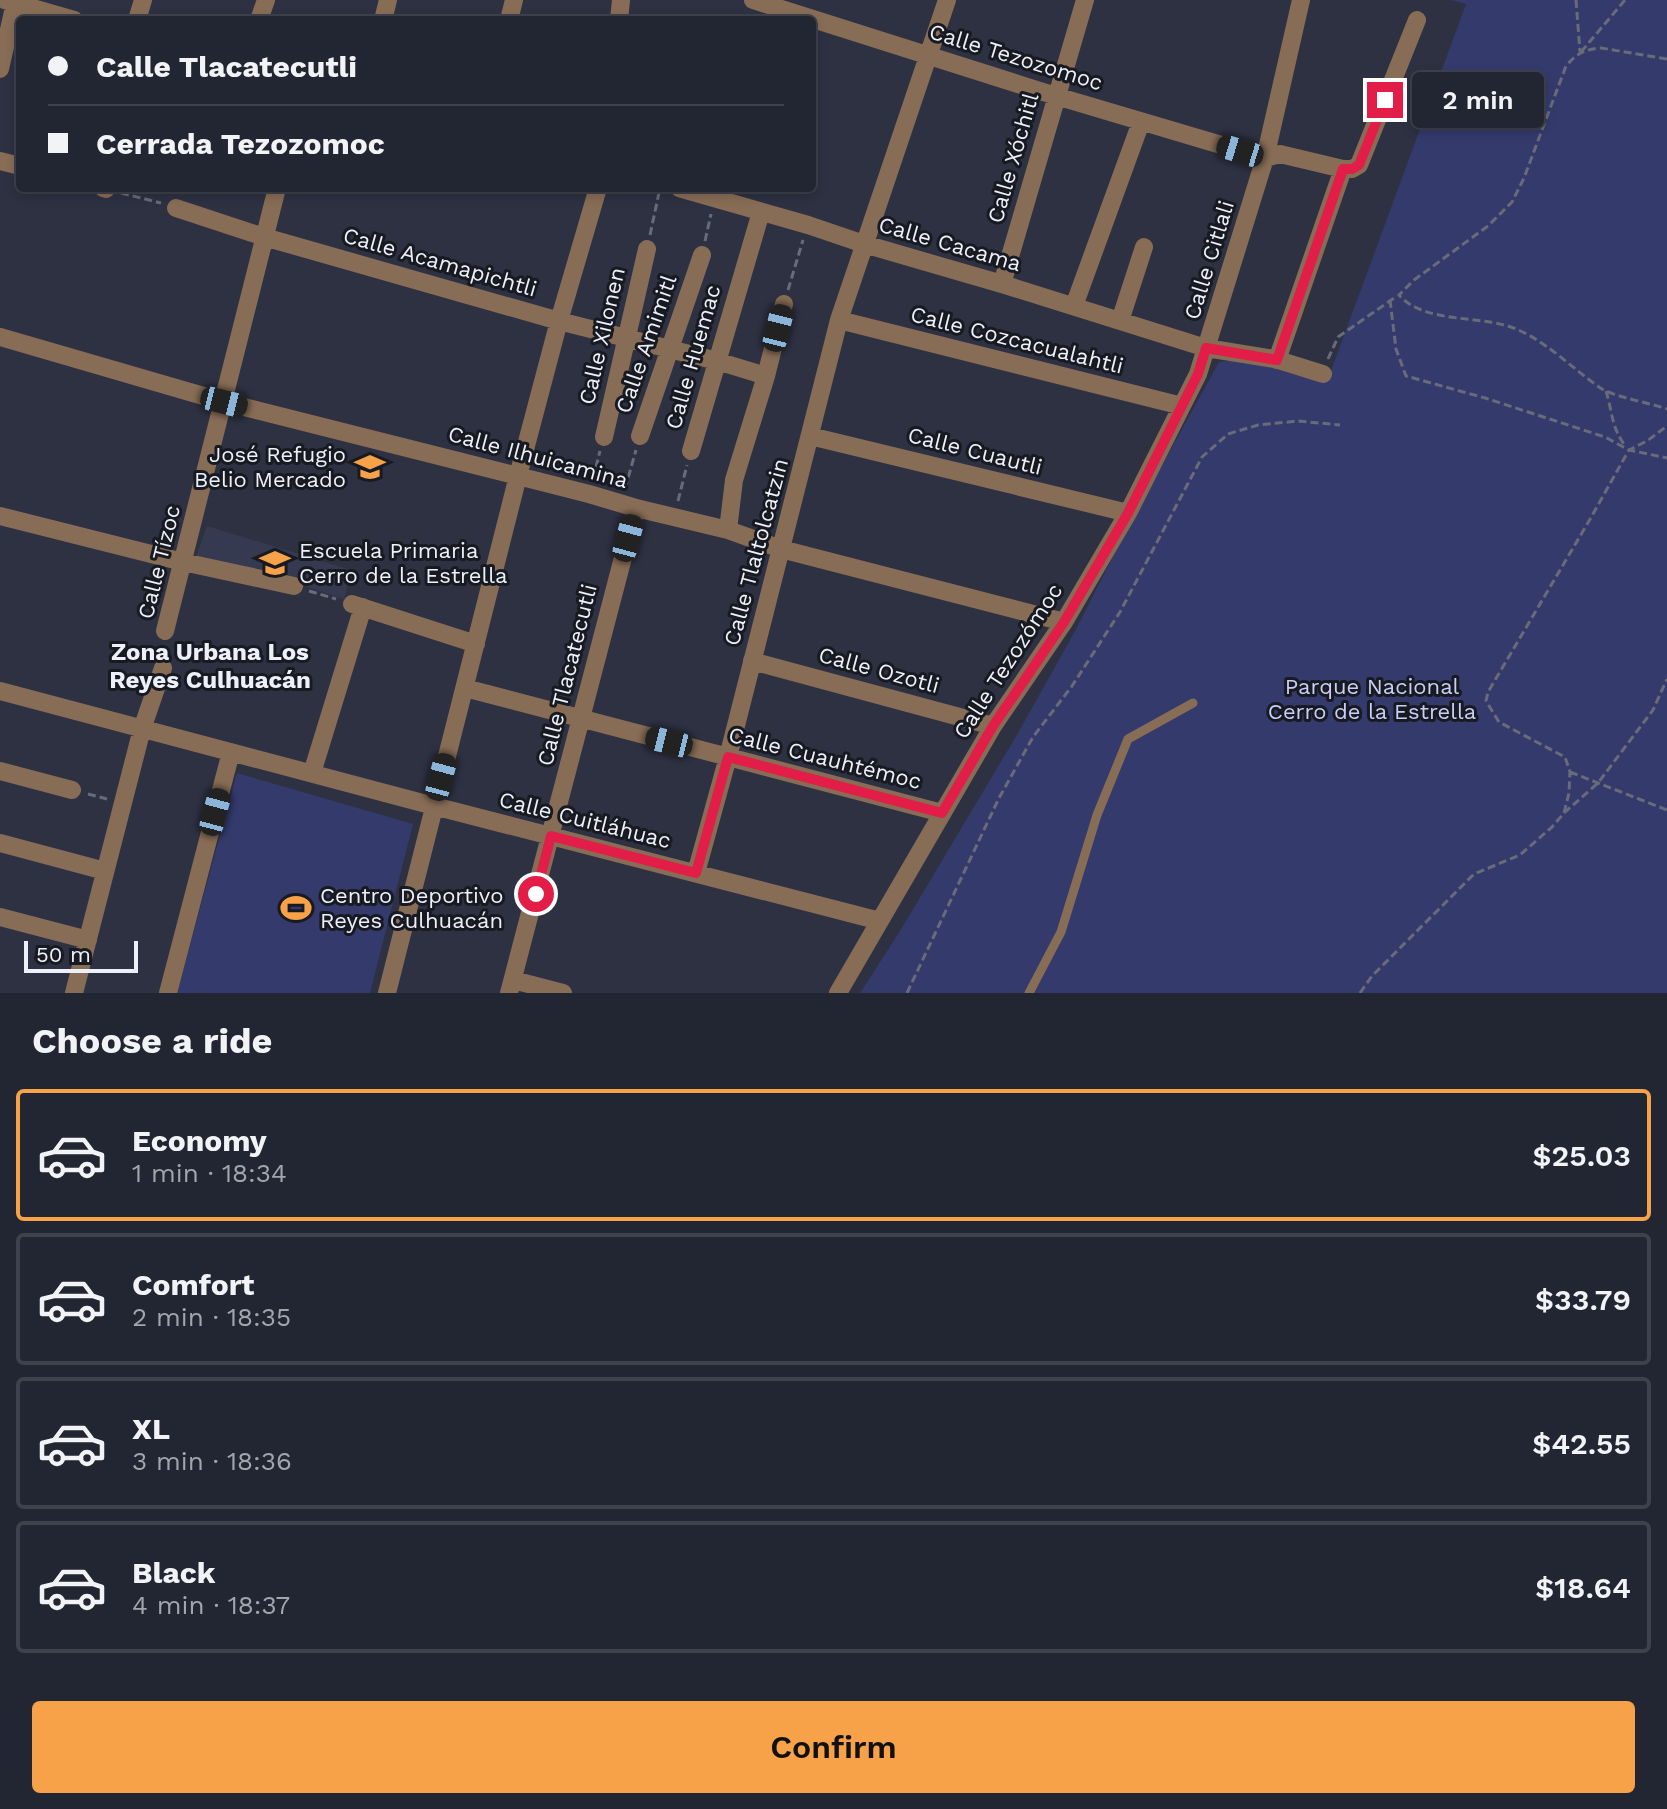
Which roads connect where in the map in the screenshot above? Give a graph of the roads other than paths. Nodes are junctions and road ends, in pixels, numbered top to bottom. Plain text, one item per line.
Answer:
1 (753, 0) edge
2 (947, 0) edge
3 (1085, 0) edge
4 (1301, 0) edge
5 (10, 1) edge
6 (803, 12) edge
7 (61, 16) edge
8 (816, 16) edge
9 (1417, 20) dead end
10 (929, 55) junction
11 (0, 69) edge
12 (1056, 96) junction
13 (1141, 122) junction
14 (1265, 158) junction
15 (1343, 169) junction
16 (276, 192) edge
17 (597, 192) edge
18 (693, 192) edge
19 (741, 197) edge
20 (176, 208) road end
21 (761, 212) junction
22 (264, 237) junction
23 (864, 244) junction
24 (1144, 247) dead end
25 (647, 249) road end
26 (702, 255) road end
27 (1002, 284) junction
28 (784, 304) road end
29 (1074, 306) junction
30 (839, 320) junction
31 (559, 321) junction
32 (1120, 321) junction
33 (0, 337) edge
34 (627, 337) junction
35 (1206, 348) junction
36 (671, 349) junction
37 (1277, 360) junction
38 (717, 361) junction
39 (1322, 374) road end
40 (766, 376) junction
41 (224, 402) junction
42 (1182, 406) junction
43 (640, 436) road end
44 (810, 436) junction
45 (604, 437) road end
46 (691, 451) road end
47 (518, 476) junction
48 (628, 506) junction
49 (1128, 513) junction
50 (0, 516) edge
51 (728, 530) junction
52 (781, 549) junction
53 (183, 562) junction
54 (294, 586) road end
55 (1064, 622) junction
56 (165, 631) dead end
57 (476, 644) junction
58 (752, 661) junction
59 (163, 668) dead end
60 (465, 688) junction
61 (0, 691) edge
62 (1193, 703) dead end
63 (580, 719) junction
64 (993, 726) junction
65 (142, 729) junction
66 (231, 752) junction
67 (728, 757) junction
68 (0, 771) edge
69 (312, 773) junction
70 (72, 790) road end
71 (434, 806) junction
72 (942, 813) junction
73 (551, 836) junction
74 (0, 843) edge
75 (105, 871) junction
76 (696, 873) junction
77 (0, 917) edge
78 (880, 921) junction
79 (88, 940) junction
80 (511, 986) edge
81 (74, 993) edge
82 (168, 993) edge
83 (387, 993) edge
84 (563, 993) edge
85 (838, 993) edge
86 (1029, 993) edge

1 - 6 street, Calle Tezozomoc
2 - 10 street
3 - 12 street, Calle Xóchitl
4 - 14 street, Calle Citlali
5 - 7 street
5 - 11 street
8 - 10 street, Calle Tezozomoc
9 - 15 street
10 - 12 street, Calle Tezozomoc
10 - 23 street
12 - 13 street, Calle Tezozomoc
12 - 27 street, Calle Xóchitl
13 - 14 street, Calle Tezozomoc
13 - 29 street
14 - 15 street, Calle Tezozomoc
14 - 35 street, Calle Citlali
15 - 37 street
16 - 22 street, Calle Tízoc
17 - 31 street
18 - 19 street, Calle Cacama
19 - 21 street, Calle Cacama
20 - 22 street, Calle Acamapichtli
21 - 23 street, Calle Cacama
21 - 38 street, Calle Huemac
22 - 31 street, Calle Acamapichtli
22 - 41 street, Calle Tízoc
23 - 27 street, Calle Cacama
23 - 30 street, Calle Tlaltolcatzin
24 - 32 street
25 - 34 street, Calle Xilonen
26 - 36 street, Calle Amimitl
27 - 29 street, Calle Cacama
28 - 40 street
29 - 32 street, Calle Cacama
30 - 42 street, Calle Cozcacualahtli
30 - 44 street, Calle Tlaltolcatzin
31 - 34 street, Calle Acamapichtli
31 - 47 street
32 - 35 street, Calle Cacama
33 - 41 street, Calle Ilhuicamina
34 - 36 street, Calle Acamapichtli
34 - 45 street, Calle Xilonen
35 - 37 street, Calle Cacama
35 - 42 street, Calle Tezozómoc
36 - 38 street, Calle Acamapichtli
36 - 43 street, Calle Amimitl
37 - 39 street, Calle Cacama
38 - 40 street, Calle Acamapichtli
38 - 46 street, Calle Huemac
40 - 51 street
41 - 47 street, Calle Ilhuicamina
41 - 53 street, Calle Tízoc
42 - 49 street, Calle Tezozómoc
44 - 49 street, Calle Cuautli
44 - 52 street, Calle Tlaltolcatzin
47 - 48 street, Calle Ilhuicamina
47 - 57 street
48 - 51 street, Calle Ilhuicamina
48 - 63 street, Calle Tlacatecutli
49 - 55 street, Calle Tezozómoc
50 - 53 street
51 - 52 street, Calle Ilhuicamina
52 - 55 street, Calle Ilhuicamina
52 - 58 street, Calle Tlaltolcatzin
53 - 54 street
53 - 56 street, Calle Tízoc
55 - 64 street, Calle Tezozómoc
57 - 60 street
57 - 69 street
58 - 64 street, Calle Ozotli
58 - 67 street, Calle Tlaltolcatzin
59 - 65 street
60 - 63 street, Calle Cuauhtémoc
60 - 71 street
61 - 65 street, Calle Cuitláhuac
62 - 86 lane
63 - 67 street, Calle Cuauhtémoc
63 - 73 street, Calle Tlacatecutli
64 - 72 street, Calle Tezozómoc
65 - 66 street, Calle Cuitláhuac
65 - 75 street
66 - 69 street, Calle Cuitláhuac
66 - 82 street
67 - 72 street, Calle Cuauhtémoc
67 - 76 street, Calle Tlaltolcatzin
68 - 70 street
69 - 71 street, Calle Cuitláhuac
71 - 73 street, Calle Cuitláhuac
71 - 83 street
72 - 78 street, Calle Tezozómoc
73 - 76 street, Calle Cuitláhuac
73 - 80 street, Calle Tlacatecutli
74 - 75 street
75 - 79 street
76 - 78 street, Calle Cuitláhuac
77 - 79 street
78 - 85 street, Calle Tezozómoc
79 - 81 street
80 - 84 street

